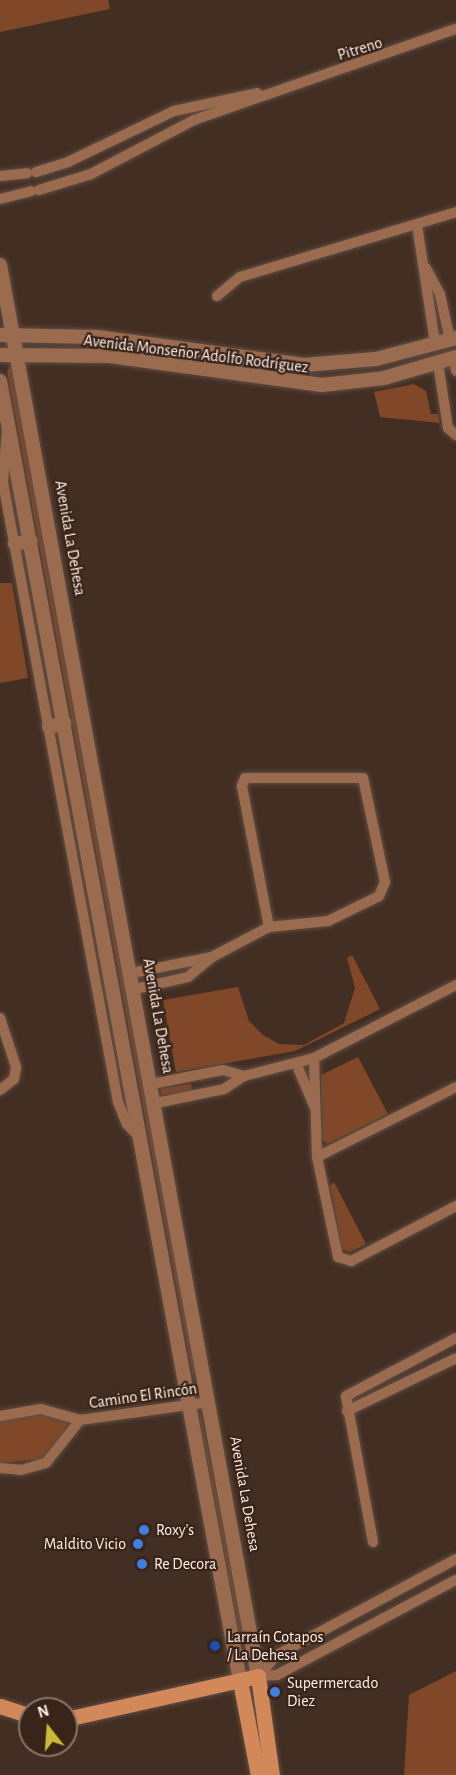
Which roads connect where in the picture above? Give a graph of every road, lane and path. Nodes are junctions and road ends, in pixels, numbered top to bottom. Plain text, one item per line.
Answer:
1 (456, 29) edge
2 (269, 91) junction
3 (119, 137) junction
4 (129, 154) junction
5 (0, 176) edge
6 (0, 199) edge
7 (456, 212) edge
8 (417, 225) junction
9 (0, 265) edge
10 (425, 267) junction
11 (217, 296) dead end
12 (7, 335) edge
13 (453, 339) edge
14 (435, 343) junction
15 (18, 354) junction
16 (0, 355) edge
17 (376, 360) junction
18 (455, 362) edge
19 (438, 363) junction
20 (304, 366) junction
21 (384, 378) junction
22 (0, 381) edge
23 (301, 385) junction
24 (8, 421) junction
25 (456, 435) edge
26 (31, 541) junction
27 (15, 544) junction
28 (64, 723) junction
29 (49, 727) junction
30 (269, 927) junction
31 (212, 957) junction
32 (172, 967) junction
33 (132, 973) junction
34 (175, 981) junction
35 (456, 985) edge
36 (135, 990) junction
37 (0, 1018) edge
38 (314, 1058) junction
39 (296, 1063) junction
40 (195, 1076) junction
41 (244, 1076) junction
42 (153, 1084) junction
43 (456, 1087) edge
44 (0, 1090) edge
45 (200, 1094) junction
46 (156, 1103) junction
47 (314, 1107) junction
48 (141, 1139) junction
49 (317, 1156) junction
50 (456, 1206) edge
51 (456, 1338) edge
52 (456, 1358) edge
53 (210, 1402) junction
54 (189, 1405) junction
55 (347, 1412) junction
56 (0, 1416) edge
57 (80, 1420) junction
58 (0, 1468) edge
59 (373, 1542) dead end
60 (456, 1559) edge
61 (418, 1579) junction
62 (456, 1580) edge
63 (426, 1595) junction
64 (382, 1598) junction
65 (390, 1614) junction
66 (258, 1676) junction
67 (240, 1681) junction
68 (0, 1706) edge
69 (18, 1712) edge
70 (78, 1716) edge
71 (258, 1775) edge
72 (272, 1775) edge

1 - 2 street, Pitreno
2 - 3 street, Pitreno
2 - 4 street, Pitreno
3 - 4 street
3 - 5 street, Pitreno
4 - 6 street, Pitreno
7 - 8 street
8 - 10 street
8 - 11 street
9 - 12 street, Avenida La Dehesa
10 - 13 street
10 - 14 street
12 - 15 street, Avenida La Dehesa
12 - 20 street, Avenida Monseñor Adolfo Rodríguez
13 - 14 street, Avenida Monseñor Adolfo Rodríguez
14 - 17 street, Avenida Monseñor Adolfo Rodríguez
15 - 16 street, Avenida Monseñor Adolfo Rodríguez
15 - 23 street, Avenida Monseñor Adolfo Rodríguez
15 - 33 street, Avenida La Dehesa
17 - 20 street, Avenida Monseñor Adolfo Rodríguez
17 - 21 street
18 - 19 street, Avenida Monseñor Adolfo Rodríguez
19 - 21 street, Avenida Monseñor Adolfo Rodríguez
19 - 25 street
20 - 23 street
21 - 23 street, Avenida Monseñor Adolfo Rodríguez
22 - 24 street
24 - 26 street
24 - 27 street
26 - 27 street
26 - 28 street
27 - 29 street
28 - 29 street
28 - 48 street
29 - 48 street
30 - 30 street
30 - 31 street
31 - 32 street
31 - 34 street
32 - 33 street
32 - 34 street
33 - 36 street, Avenida La Dehesa
34 - 36 street
35 - 38 street
36 - 42 street, Avenida La Dehesa
37 - 44 street
38 - 39 street
38 - 47 street
39 - 41 street
39 - 47 street
40 - 41 street
40 - 42 street
40 - 45 street
41 - 45 street
42 - 46 street, Avenida La Dehesa
43 - 49 street
45 - 46 street
46 - 53 street, Avenida La Dehesa
47 - 49 street
48 - 54 street
49 - 50 street
51 - 55 street
52 - 55 street
53 - 54 street, Camino El Rincón
53 - 66 street, Avenida La Dehesa
54 - 57 street, Camino El Rincón
54 - 67 street
55 - 59 street
56 - 57 street, Camino El Rincón
57 - 58 street, Camino El Rincón
60 - 61 street
61 - 63 street
61 - 64 street
62 - 63 street
63 - 65 street
64 - 65 street
64 - 66 street
65 - 66 street
66 - 67 main road
66 - 72 main road, Avenida La Dehesa
67 - 70 main road
67 - 71 main road
68 - 69 main road

